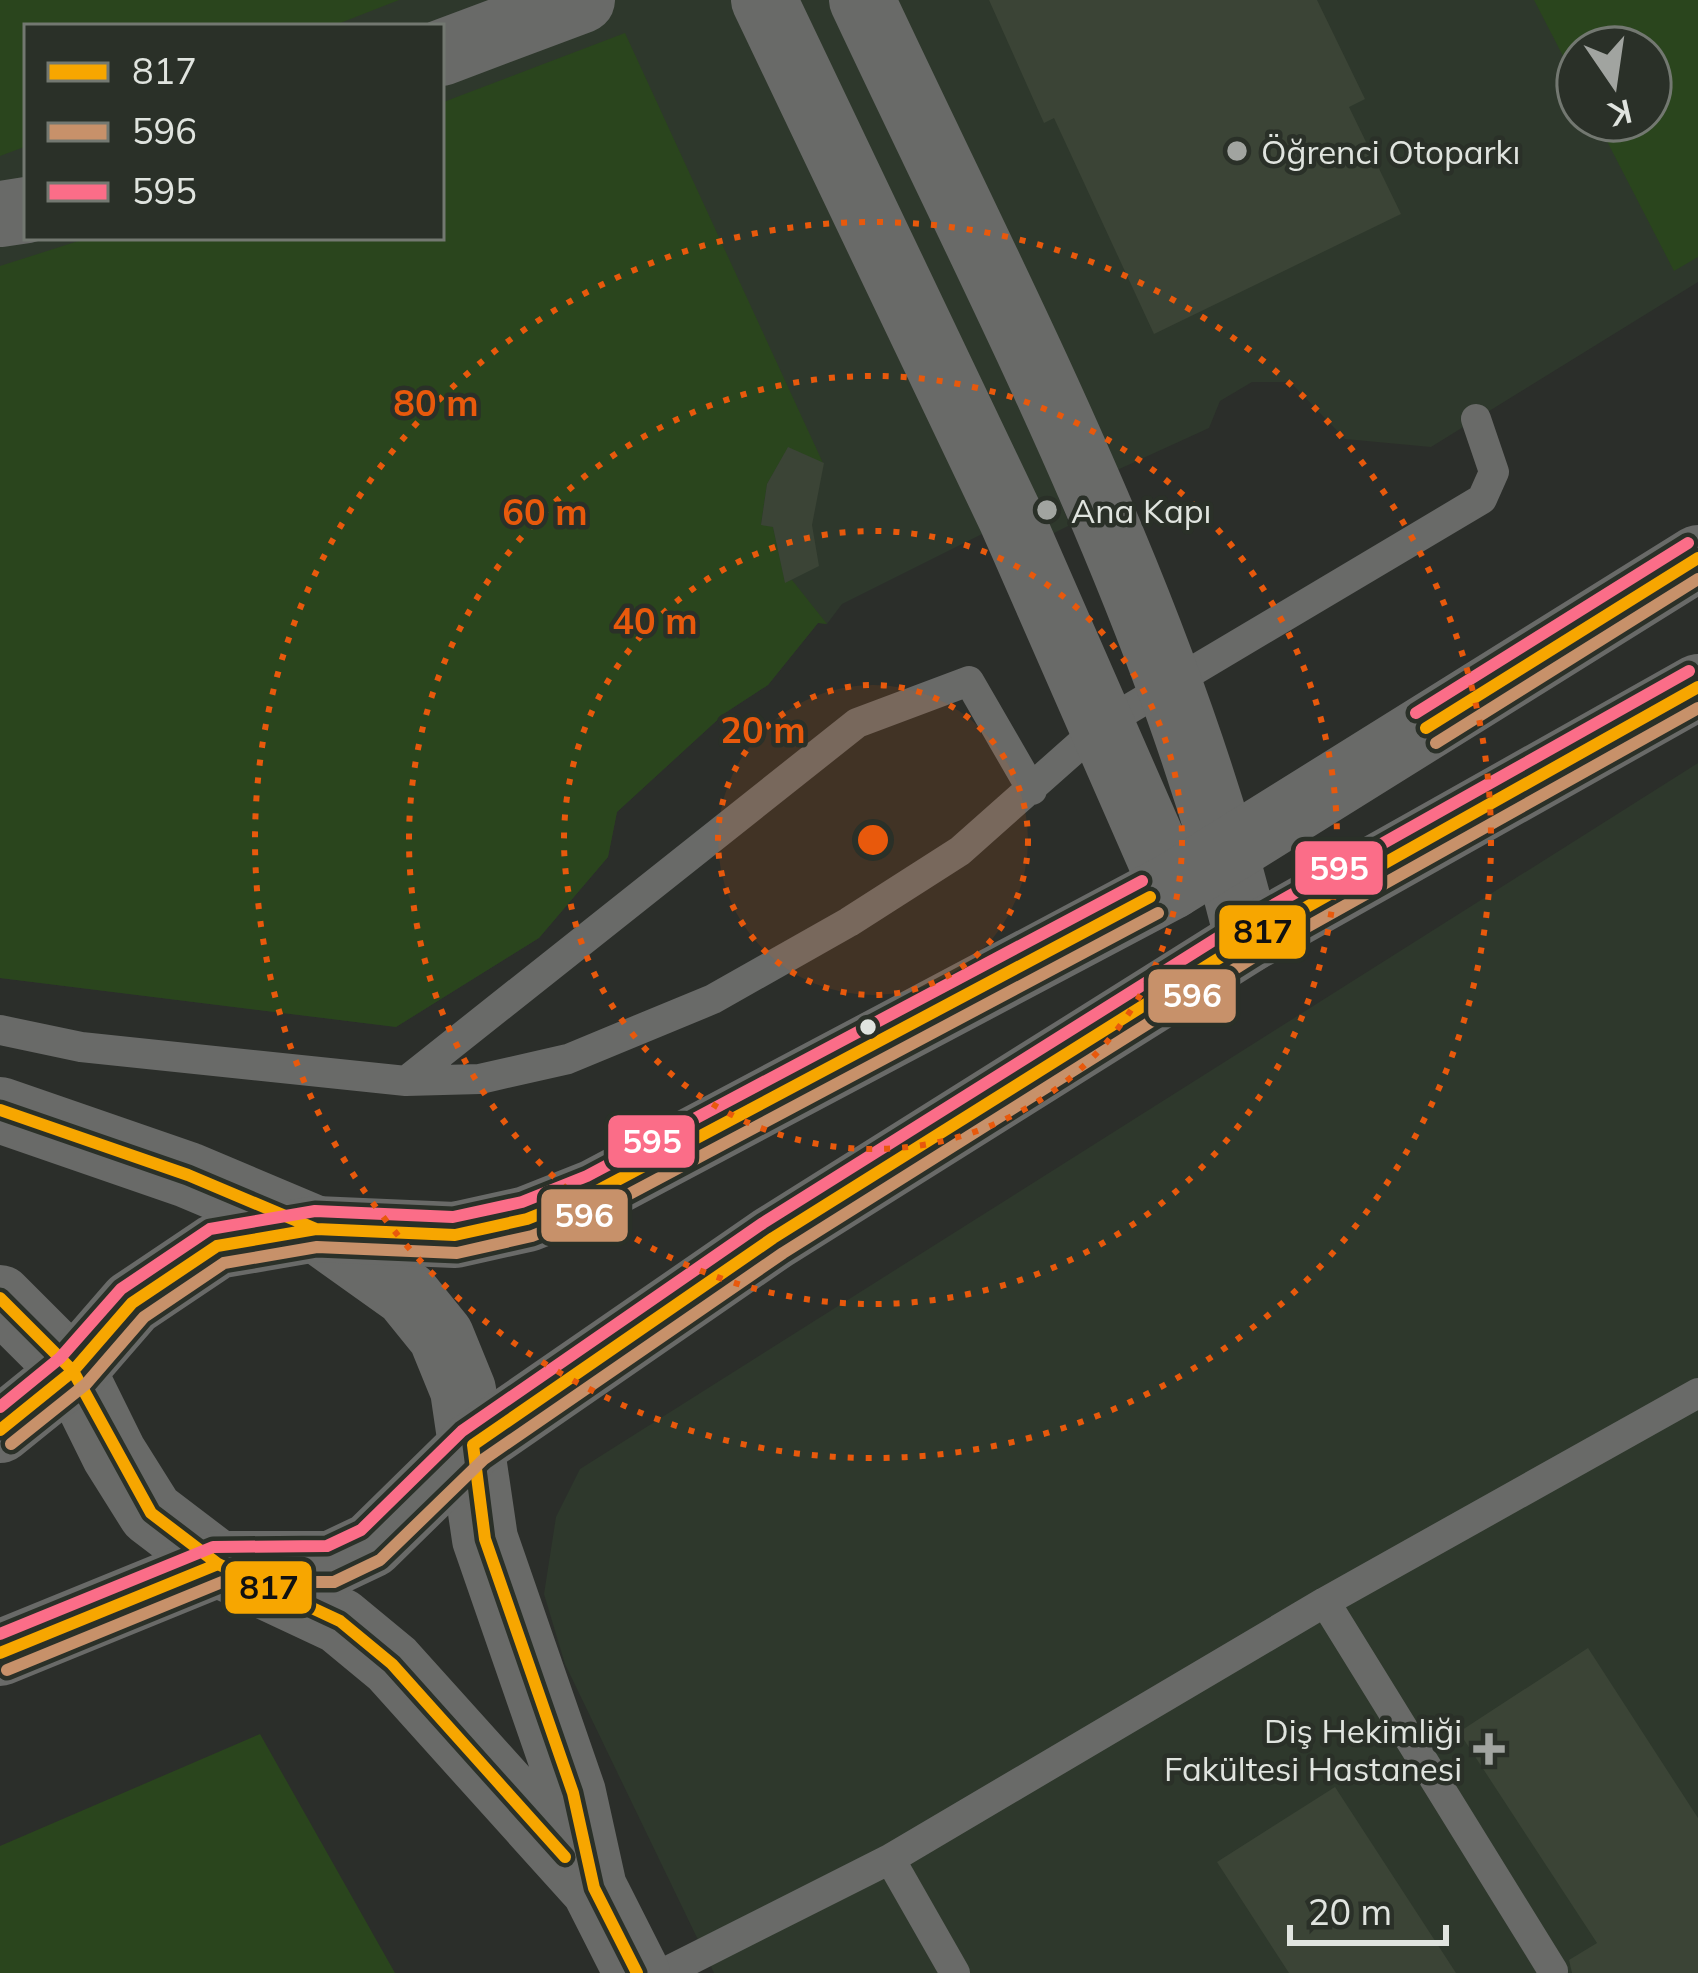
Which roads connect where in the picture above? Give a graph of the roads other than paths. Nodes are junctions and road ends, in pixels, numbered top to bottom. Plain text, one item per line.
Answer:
1 (582, 0) edge
2 (764, 0) edge
3 (862, 0) edge
4 (444, 52) edge
5 (1476, 419) dead end
6 (1698, 558) edge
7 (1172, 682) junction
8 (1698, 688) edge
9 (1102, 725) junction
10 (1032, 790) junction
11 (1227, 853) junction
12 (1172, 886) junction
13 (1248, 940) junction
14 (0, 1030) edge
15 (406, 1082) junction
16 (0, 1110) edge
17 (316, 1229) junction
18 (0, 1298) edge
19 (73, 1371) junction
20 (1698, 1393) edge
21 (0, 1430) edge
22 (473, 1445) junction
23 (218, 1564) junction
24 (1325, 1603) junction
25 (0, 1654) edge
26 (890, 1859) junction
27 (594, 1888) junction
28 (1553, 1971) edge
29 (637, 1973) edge
30 (664, 1973) edge
31 (955, 1973) edge

1 - 4 street
2 - 9 street
3 - 7 street
5 - 7 lane
6 - 11 street
7 - 9 lane
7 - 11 street
8 - 13 street
9 - 10 lane
9 - 12 street
10 - 15 lane
10 - 15 lane
11 - 12 street
11 - 13 street
12 - 17 street
13 - 22 street
14 - 15 lane
16 - 17 street
17 - 19 street
17 - 22 street
18 - 19 street
19 - 21 street
19 - 23 street
20 - 24 lane
22 - 23 street
22 - 27 street
23 - 25 street
23 - 27 street
24 - 26 lane
24 - 28 lane
26 - 30 lane
26 - 31 lane
27 - 29 street

